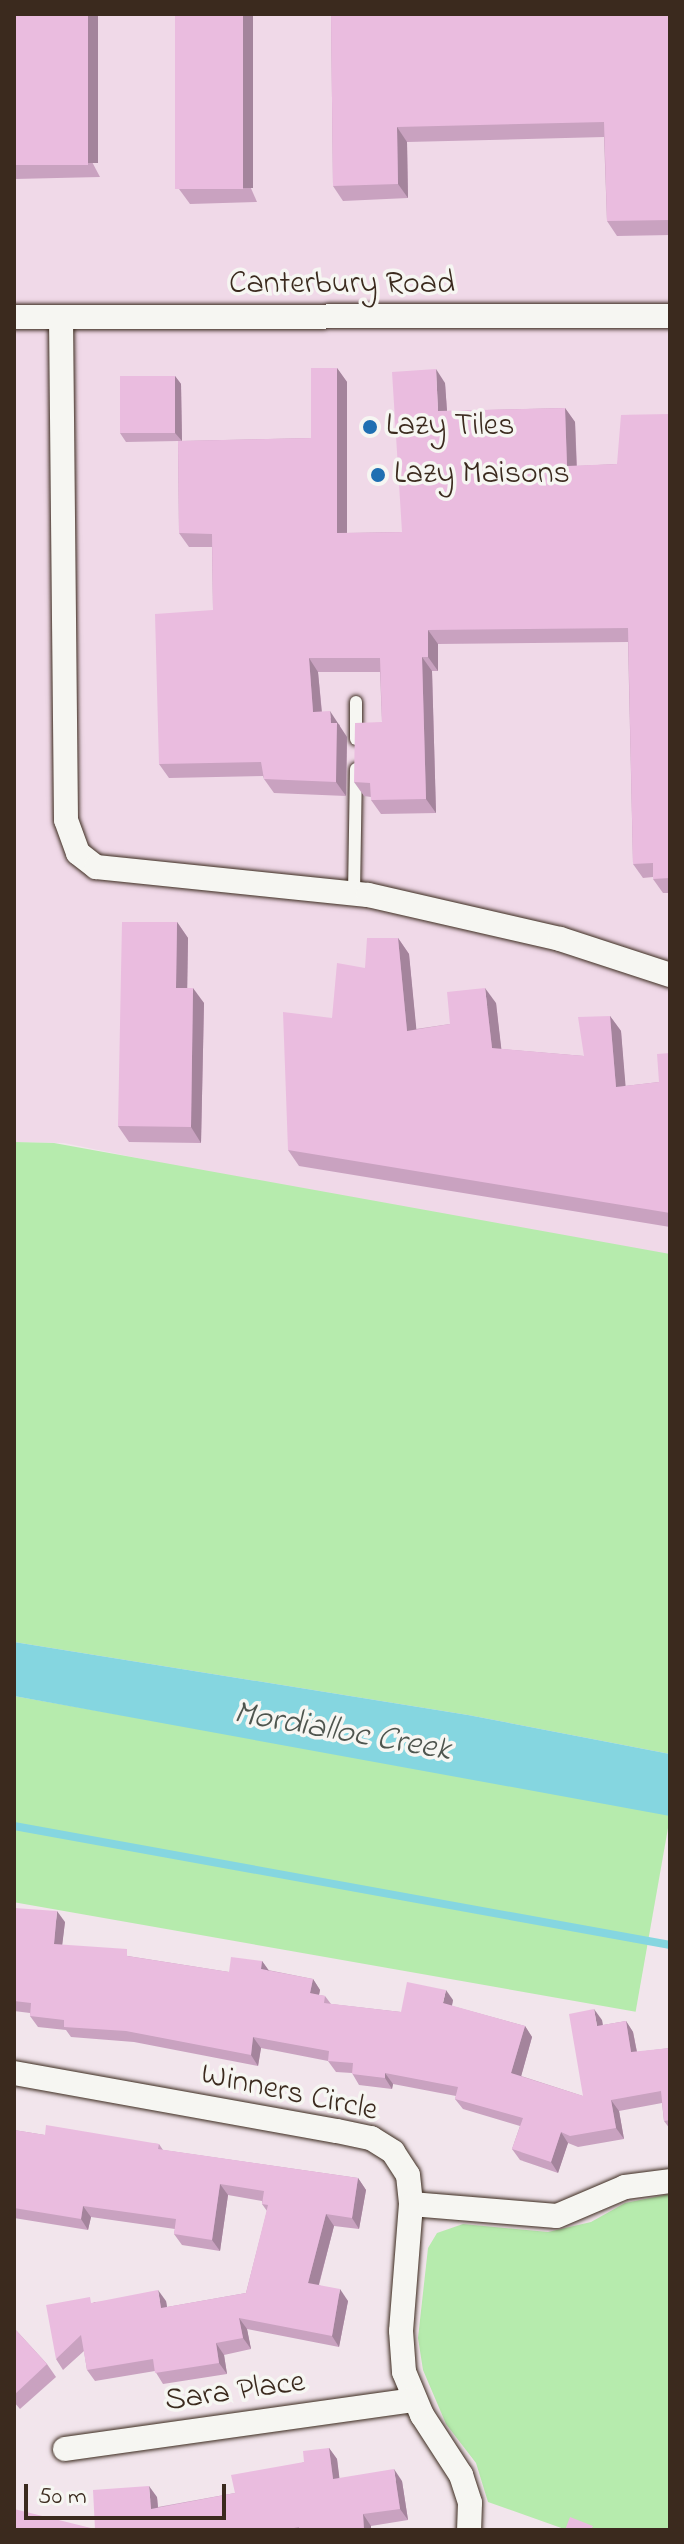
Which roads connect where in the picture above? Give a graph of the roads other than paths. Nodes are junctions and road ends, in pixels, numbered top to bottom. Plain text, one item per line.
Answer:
1 (670, 316) edge
2 (14, 317) edge
3 (61, 317) junction
4 (356, 702) dead end
5 (354, 894) junction
6 (670, 975) edge
7 (14, 2073) edge
8 (670, 2181) edge
9 (411, 2204) junction
10 (414, 2400) junction
11 (65, 2449) dead end
12 (469, 2530) edge

1 - 3 street, Canterbury Road
2 - 3 street, Canterbury Road
3 - 5 street
4 - 5 lane
5 - 6 street
7 - 9 street, Winners Circle
8 - 9 street
9 - 10 street, Winners Circle
10 - 11 street, Sara Place
10 - 12 street, Winners Circle

